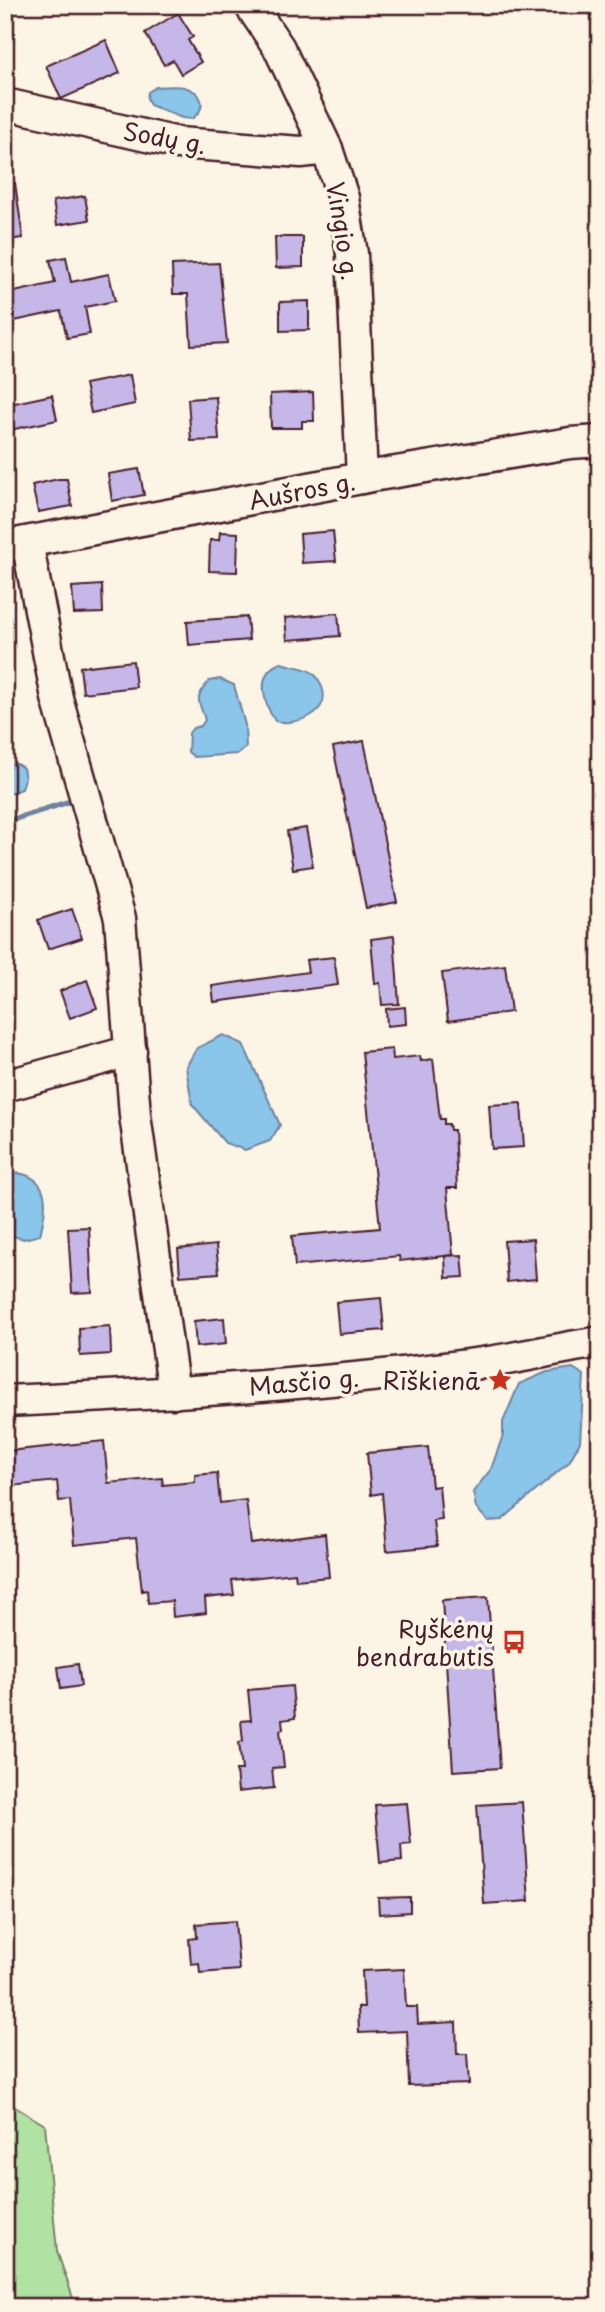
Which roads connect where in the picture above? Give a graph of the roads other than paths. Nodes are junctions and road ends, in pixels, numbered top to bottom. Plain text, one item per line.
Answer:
1 (250, 5) edge
2 (5, 104) edge
3 (327, 149) junction
4 (600, 441) edge
5 (362, 478) junction
6 (16, 544) edge
7 (131, 1051) junction
8 (5, 1086) edge
9 (600, 1342) edge
10 (174, 1392) junction
11 (5, 1401) edge

1 - 3 street, Vingio g.
2 - 3 street, Sodų g.
3 - 5 street, Vingio g.
4 - 5 street, Aušros g.
5 - 6 street, Aušros g.
6 - 7 street
7 - 8 street
7 - 10 street
9 - 10 street, Masčio g.
10 - 11 street, Masčio g.

